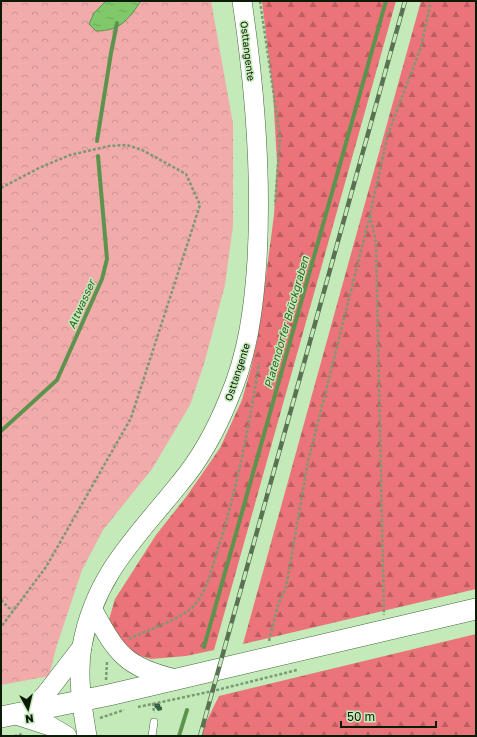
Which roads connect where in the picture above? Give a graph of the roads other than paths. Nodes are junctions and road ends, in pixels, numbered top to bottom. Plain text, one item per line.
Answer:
1 (242, 1) edge
2 (476, 609) edge
3 (93, 610) junction
4 (82, 647) junction
5 (176, 679) junction
6 (82, 701) junction
7 (15, 715) edge
8 (154, 722) dead end
9 (67, 736) edge
10 (87, 736) edge
11 (152, 736) edge

1 - 3 main road, Osttangente
2 - 5 main road
3 - 4 main road, Osttangente
3 - 5 main road
4 - 6 main road, Osttangente
4 - 7 main road
5 - 6 main road
6 - 7 main road
6 - 10 main road, Osttangente
7 - 9 main road
8 - 11 lane

